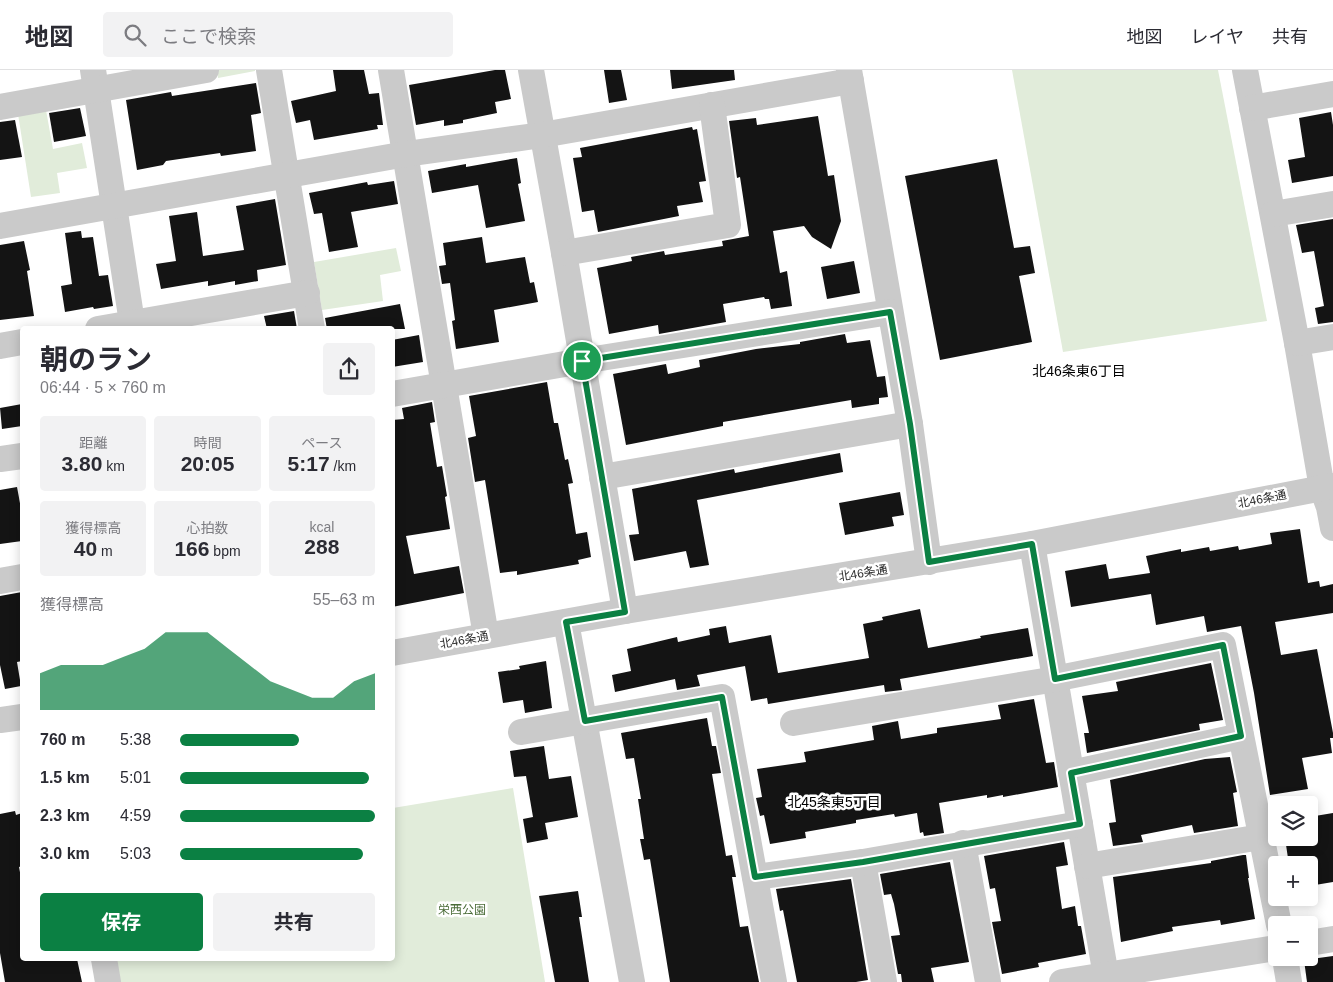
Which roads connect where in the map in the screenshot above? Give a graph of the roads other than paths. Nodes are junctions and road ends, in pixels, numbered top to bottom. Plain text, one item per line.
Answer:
1 (206, 70) edge
2 (269, 70) edge
3 (391, 70) edge
4 (531, 70) edge
5 (1245, 70) edge
6 (850, 76) edge
7 (94, 80) edge
8 (1333, 94) edge
9 (712, 105) junction
10 (0, 107) edge
11 (1252, 108) junction
12 (542, 135) junction
13 (406, 154) junction
14 (287, 175) junction
15 (1333, 204) edge
16 (114, 206) junction
17 (1273, 214) junction
18 (0, 226) edge
19 (564, 253) junction
20 (307, 293) junction
21 (890, 312) junction
22 (133, 326) edge
23 (312, 326) edge
24 (1333, 337) edge
25 (20, 342) edge
26 (1297, 343) junction
27 (0, 346) edge
28 (582, 361) junction
29 (444, 386) junction
30 (395, 394) edge
31 (910, 424) junction
32 (20, 456) edge
33 (0, 460) edge
34 (602, 477) junction
35 (1327, 487) edge
36 (1333, 528) edge
37 (1032, 544) junction
38 (929, 562) junction
39 (20, 577) edge
40 (0, 581) edge
41 (625, 612) junction
42 (566, 622) junction
43 (486, 636) junction
44 (395, 651) edge
45 (1055, 679) junction
46 (20, 717) edge
47 (0, 720) edge
48 (585, 721) junction
49 (793, 723) dead end
50 (521, 732) dead end
51 (1241, 736) junction
52 (1071, 773) junction
53 (1080, 824) junction
54 (1261, 837) junction
55 (963, 843) junction
56 (863, 862) junction
57 (1087, 866) junction
58 (755, 877) junction
59 (1276, 916) edge
60 (1333, 939) edge
61 (1318, 942) edge
62 (1268, 949) edge
63 (104, 961) edge
64 (1286, 966) edge
65 (1106, 979) edge
66 (108, 982) edge
67 (632, 982) edge
68 (774, 982) edge
69 (884, 982) edge
70 (988, 982) edge
71 (1062, 982) edge
72 (1289, 982) edge

1 - 7 street
2 - 14 street
3 - 13 street
4 - 12 street
5 - 11 street
6 - 9 street
6 - 21 street
7 - 10 street
7 - 16 street
8 - 11 street
9 - 12 street
9 - 19 street
11 - 17 street
12 - 13 street
12 - 19 street
13 - 14 street
13 - 29 street
14 - 16 street
14 - 20 street
15 - 17 street
16 - 18 street
16 - 22 street
17 - 26 street
19 - 28 street
20 - 22 street
20 - 23 street
21 - 28 street
21 - 31 street
24 - 26 street
25 - 27 street
26 - 35 street
28 - 29 street
28 - 34 street
29 - 30 street
29 - 43 street
31 - 34 street
31 - 38 street
32 - 33 street
34 - 41 street
35 - 36 street
35 - 37 street, 北46条通
37 - 38 street, 北46条通
37 - 45 street
38 - 41 street, 北46条通
39 - 40 street
41 - 42 street, 北46条通
42 - 43 street, 北46条通
42 - 48 street
43 - 44 street, 北46条通
45 - 49 street
45 - 51 street
45 - 52 street
46 - 47 street
48 - 50 street
48 - 58 street
48 - 67 street
51 - 52 street
51 - 54 street
52 - 53 street
53 - 55 street
53 - 57 street
54 - 57 street
54 - 59 street
55 - 56 street
55 - 70 street
56 - 58 street
56 - 69 street
57 - 65 street
58 - 68 street
60 - 61 street
62 - 65 street
63 - 66 street
64 - 72 street
65 - 71 street

